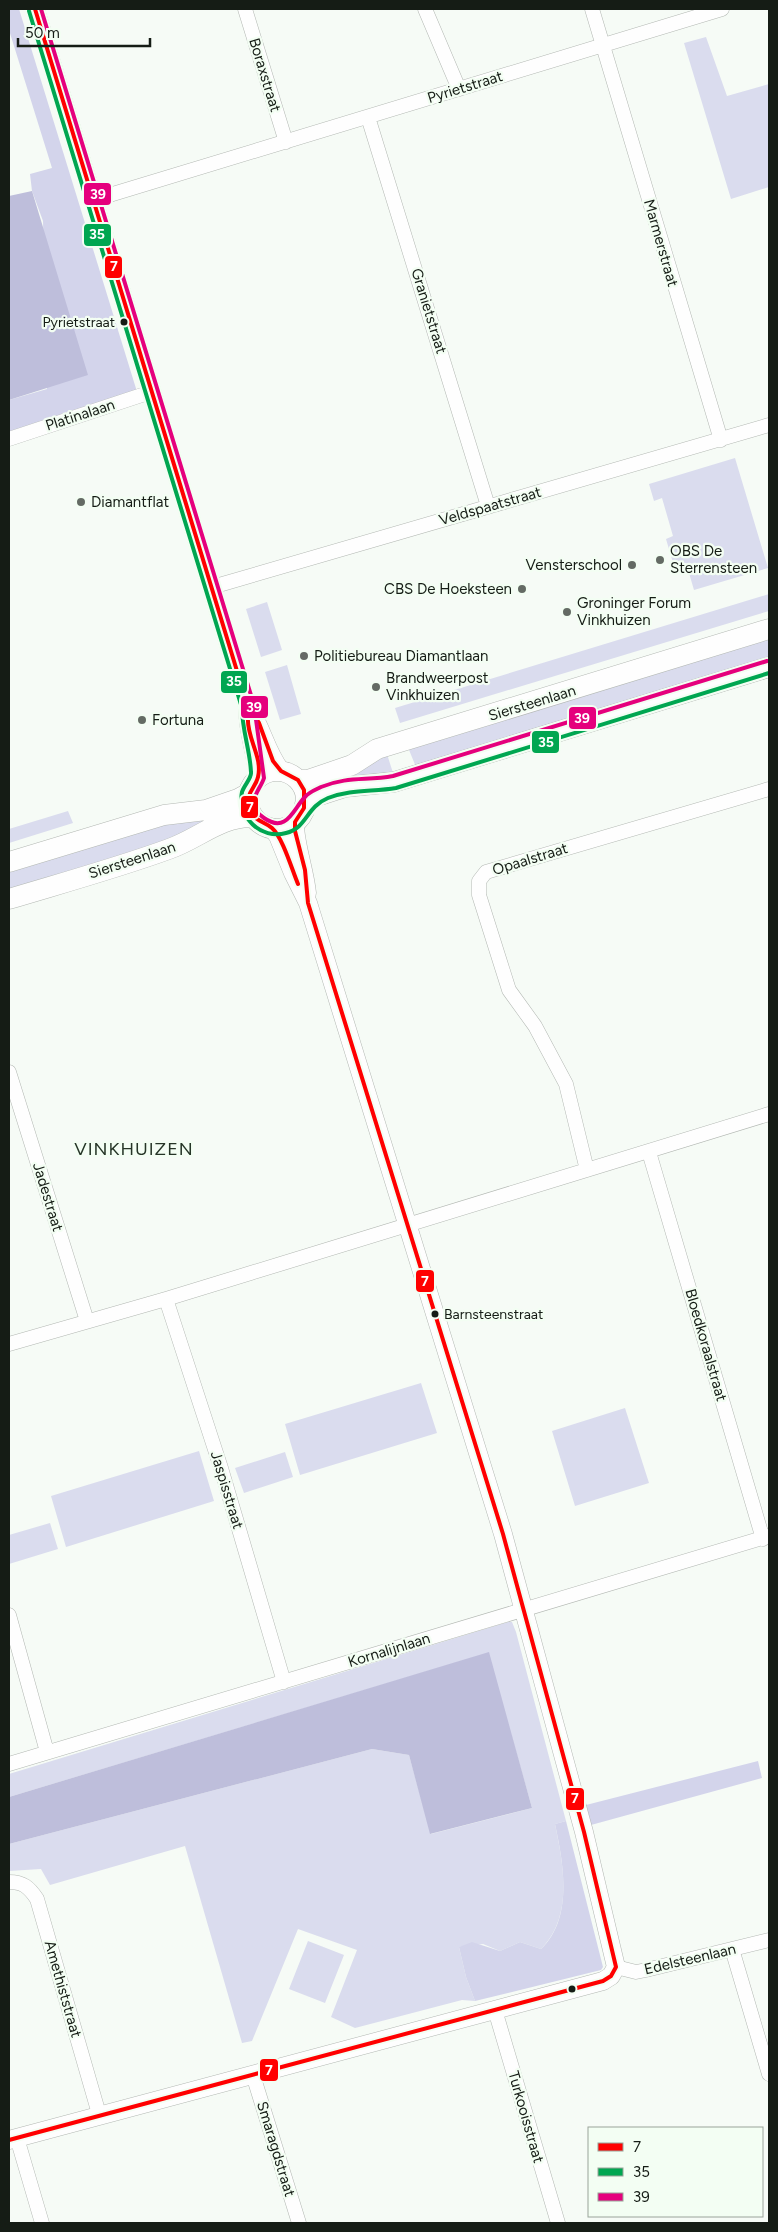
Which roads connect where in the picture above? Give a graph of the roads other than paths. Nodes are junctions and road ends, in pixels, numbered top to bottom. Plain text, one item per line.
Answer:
1 (35, 9) edge
2 (245, 9) edge
3 (425, 9) edge
4 (592, 9) edge
5 (722, 9) edge
6 (603, 45) junction
7 (459, 89) junction
8 (368, 117) junction
9 (286, 142) junction
10 (93, 200) junction
11 (152, 392) junction
12 (769, 425) edge
13 (9, 439) edge
14 (721, 440) junction
15 (488, 506) junction
16 (212, 588) junction
17 (769, 629) edge
18 (769, 667) edge
19 (248, 707) junction
20 (289, 775) junction
21 (253, 785) junction
22 (769, 789) edge
23 (306, 804) junction
24 (254, 817) junction
25 (295, 822) junction
26 (272, 828) junction
27 (9, 862) edge
28 (9, 899) edge
29 (308, 903) junction
30 (9, 1072) edge
31 (769, 1114) edge
32 (649, 1152) junction
33 (587, 1170) junction
34 (406, 1224) junction
35 (166, 1299) junction
36 (87, 1321) junction
37 (9, 1344) edge
38 (766, 1538) edge
39 (524, 1609) junction
40 (9, 1615) edge
41 (284, 1682) junction
42 (47, 1752) junction
43 (9, 1764) edge
44 (9, 1882) edge
45 (769, 1940) edge
46 (732, 1950) junction
47 (616, 1967) junction
48 (495, 2010) junction
49 (769, 2074) edge
50 (254, 2075) junction
51 (99, 2114) junction
52 (13, 2139) edge
53 (42, 2223) edge
54 (299, 2223) edge
55 (558, 2223) edge

1 - 10 street
2 - 9 street, Boraxstraat
3 - 7 street
4 - 6 street
5 - 6 street, Pyrietstraat
6 - 7 street, Pyrietstraat
6 - 14 street, Marmerstraat
7 - 8 street, Pyrietstraat
8 - 9 street, Pyrietstraat
8 - 15 street, Granietstraat
9 - 10 street, Pyrietstraat
10 - 11 street
11 - 13 street, Platinalaan
11 - 16 street
12 - 14 street, Veldspaatstraat
14 - 15 street, Veldspaatstraat
15 - 16 street, Veldspaatstraat
16 - 19 street
17 - 20 main road, Siersteenlaan
18 - 23 main road
19 - 20 street
19 - 21 street
20 - 21 main road
20 - 23 main road
21 - 24 main road
21 - 27 main road
22 - 33 street, Opaalstraat
23 - 25 main road
24 - 26 main road
24 - 28 main road, Siersteenlaan
25 - 26 main road
25 - 29 street
26 - 29 street
29 - 34 street
30 - 36 street, Jadestraat
31 - 32 street
32 - 33 street
32 - 38 street, Bloedkoraalstraat
33 - 34 street
34 - 35 street
34 - 39 street
35 - 36 street
35 - 41 street, Jaspisstraat
36 - 37 street
38 - 39 street, Kornalijnlaan
39 - 41 street, Kornalijnlaan
39 - 47 street
40 - 42 street
41 - 42 street, Kornalijnlaan
42 - 43 street, Kornalijnlaan
44 - 51 street, Amethiststraat
45 - 46 street, Edelsteenlaan
46 - 47 street, Edelsteenlaan
46 - 49 street
47 - 48 street
48 - 50 street
48 - 55 street, Turkooisstraat
50 - 51 street
50 - 54 street, Smaragdstraat
51 - 52 street
52 - 53 street

